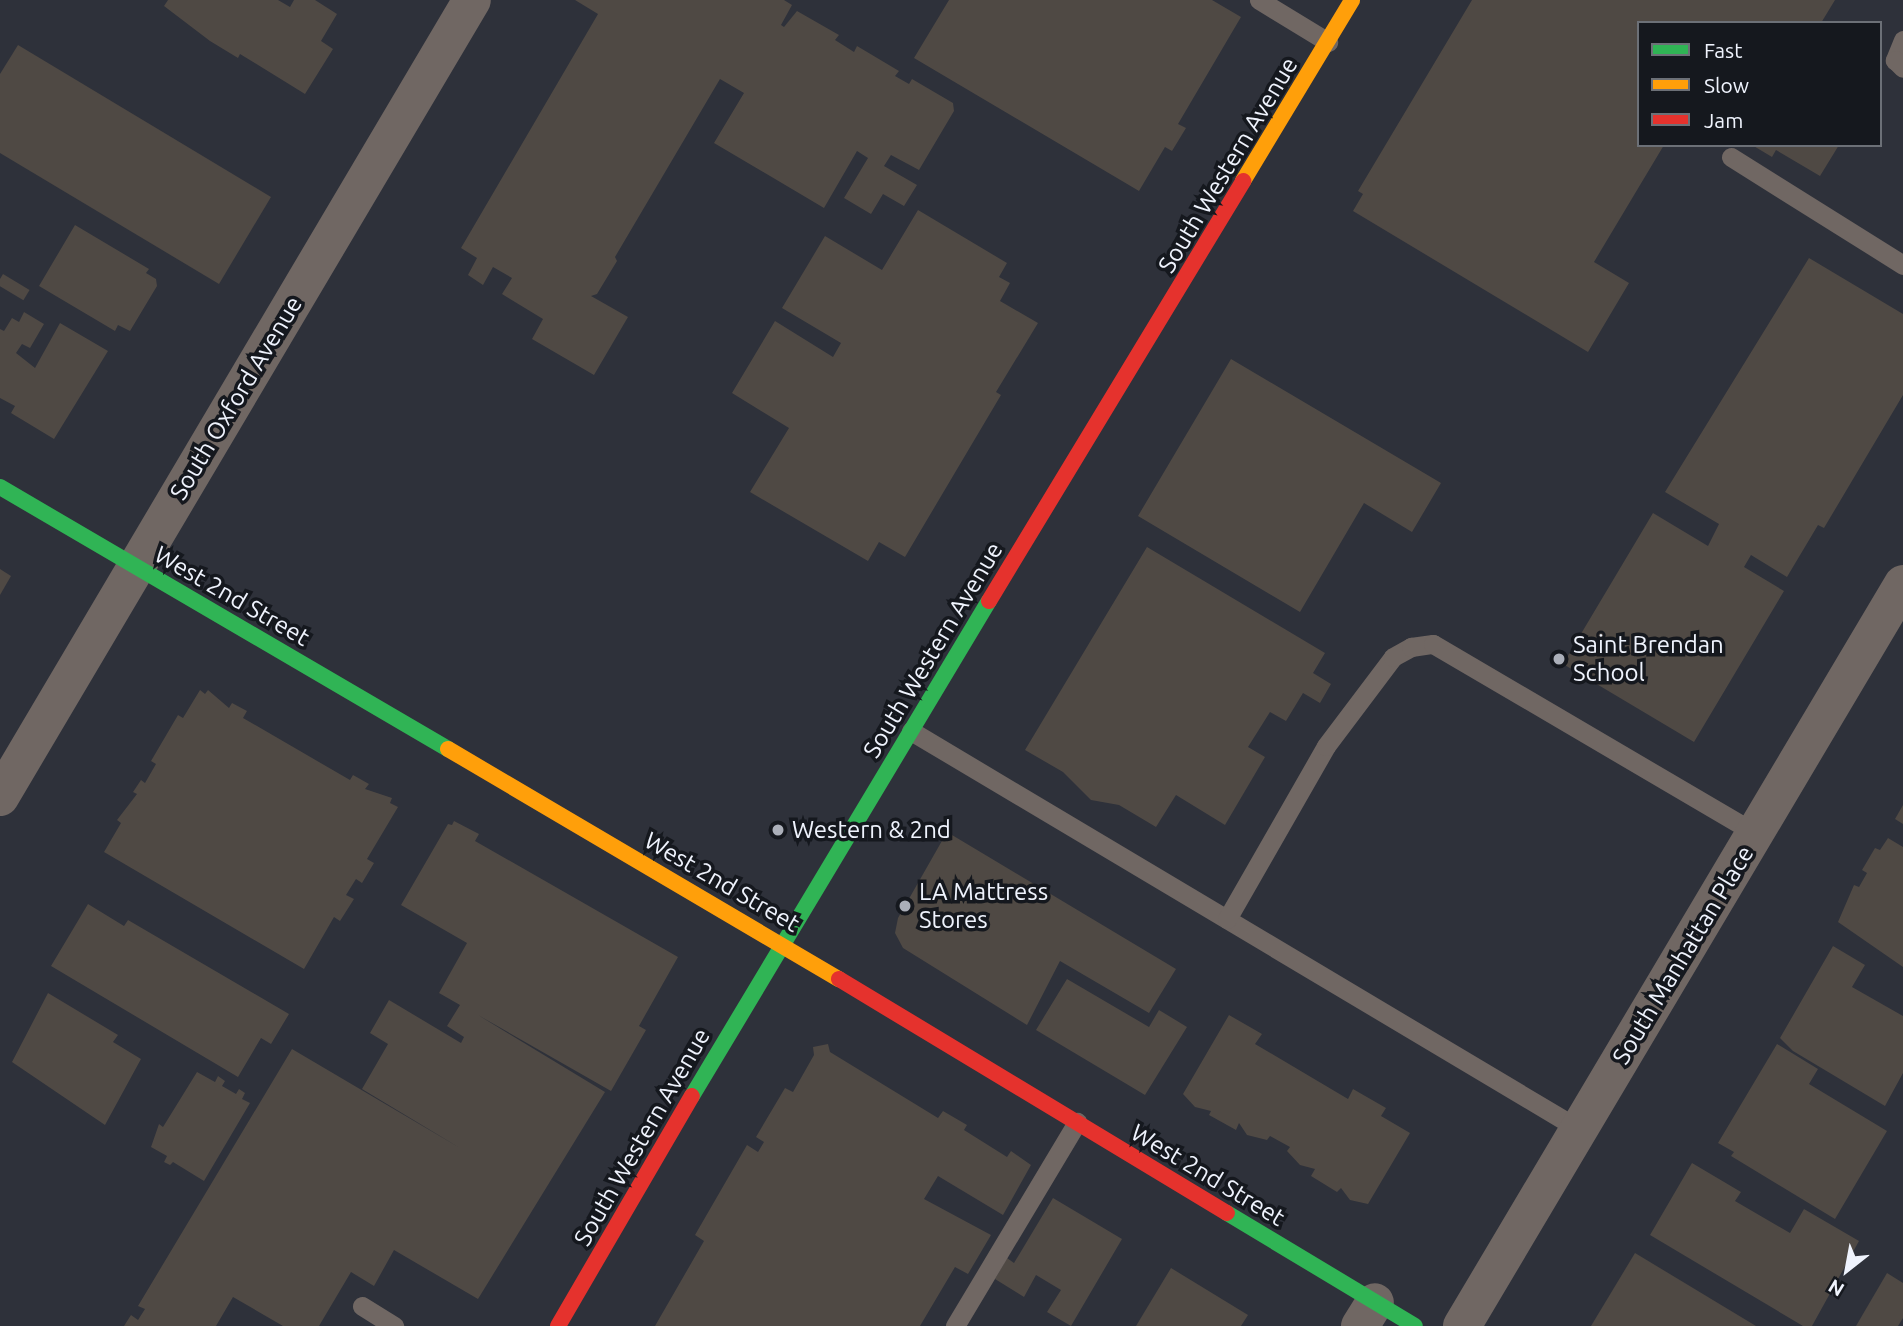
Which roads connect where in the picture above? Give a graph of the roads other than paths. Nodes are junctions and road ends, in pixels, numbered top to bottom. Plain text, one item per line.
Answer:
1 (472, 0) edge
2 (1259, 0) edge
3 (1352, 0) edge
4 (1903, 40) edge
5 (1328, 42) junction
6 (1903, 68) edge
7 (1731, 158) dead end
8 (1903, 265) edge
9 (0, 487) edge
10 (136, 567) junction
11 (1903, 584) edge
12 (911, 731) junction
13 (0, 797) edge
14 (1755, 834) junction
15 (1227, 919) junction
16 (781, 944) junction
17 (1077, 1122) junction
18 (1579, 1129) junction
19 (362, 1306) dead end
20 (1368, 1314) edge
21 (394, 1326) edge
22 (558, 1326) edge
23 (955, 1326) edge
24 (1415, 1326) edge
25 (1462, 1326) edge

1 - 10 street, South Oxford Avenue
2 - 5 lane
3 - 5 street, South Western Avenue
4 - 6 lane
5 - 12 street, South Western Avenue
7 - 8 lane
9 - 10 street, West 2nd Street
10 - 13 street, South Oxford Avenue
10 - 16 street, West 2nd Street
11 - 14 street, South Manhattan Place
12 - 15 lane
12 - 16 street, South Western Avenue
14 - 15 lane
14 - 18 street, South Manhattan Place
15 - 18 lane
16 - 17 street, West 2nd Street
16 - 22 street, South Western Avenue
17 - 20 street, West 2nd Street
17 - 23 lane
18 - 25 street, South Manhattan Place
19 - 21 lane
20 - 24 street, West 2nd Street

